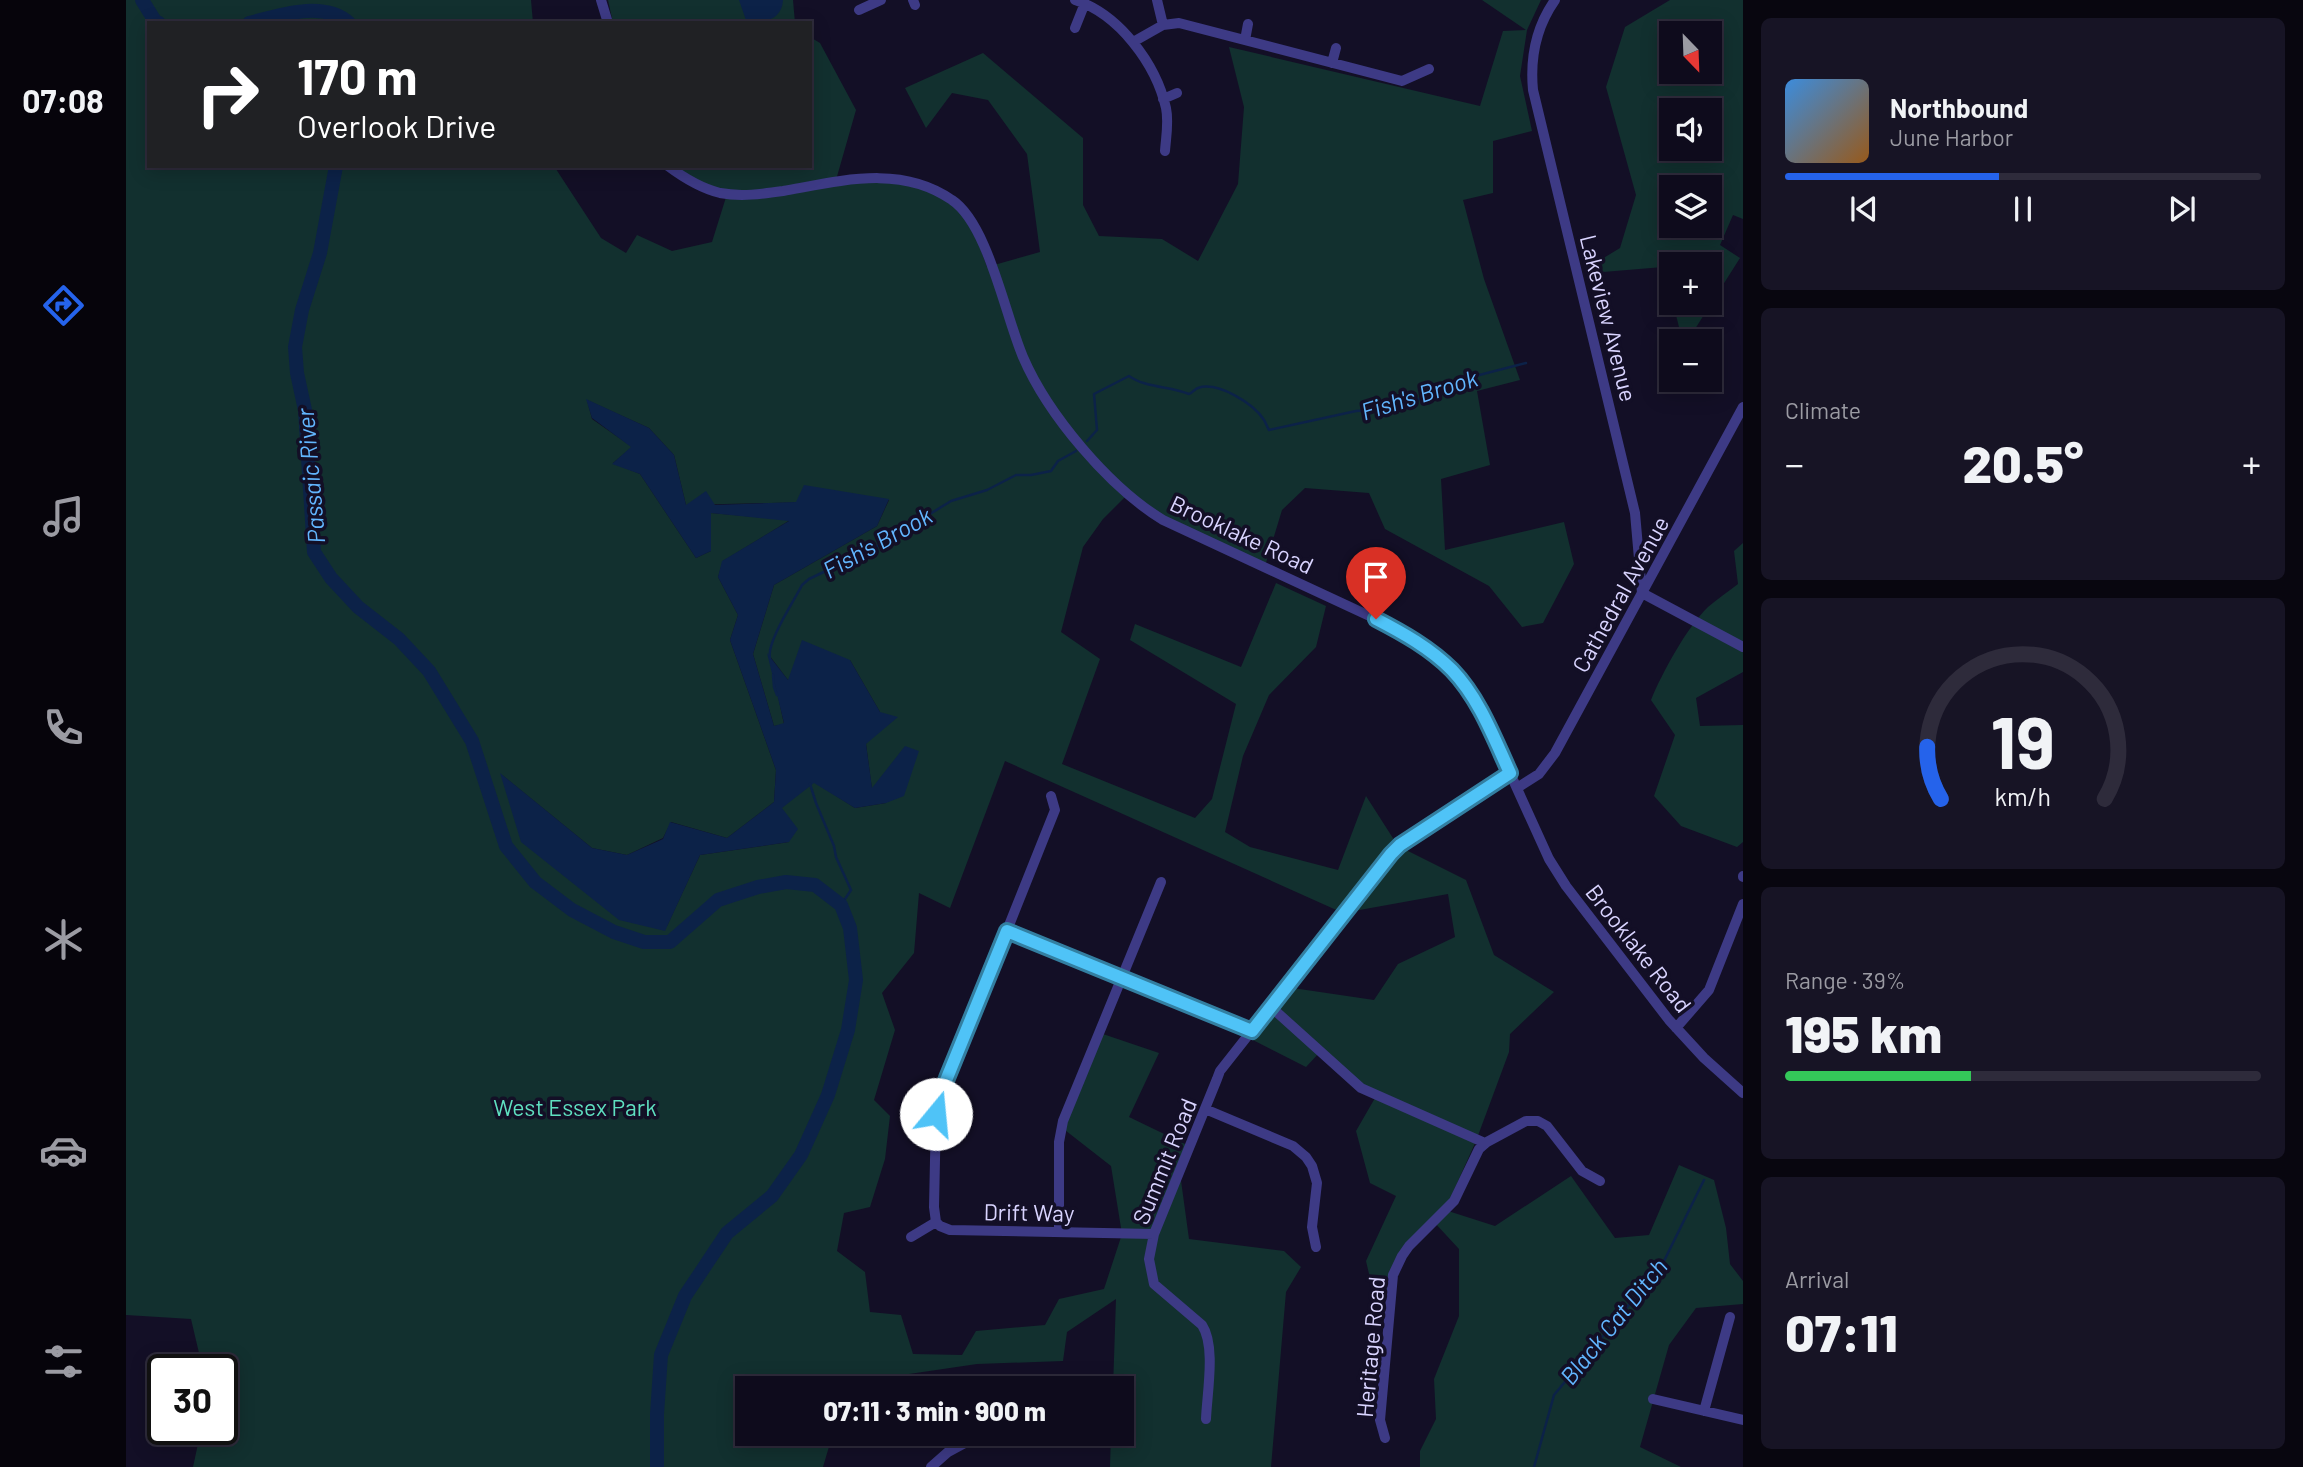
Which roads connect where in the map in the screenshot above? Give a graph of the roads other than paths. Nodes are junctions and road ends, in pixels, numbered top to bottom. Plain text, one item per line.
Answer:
1 (601, 0) edge
2 (881, 0) edge
3 (1157, 0) edge
4 (1555, 0) edge
5 (1080, 1) edge
6 (859, 10) dead end
7 (607, 21) edge
8 (1248, 24) dead end
9 (1163, 25) junction
10 (1075, 28) dead end
11 (1245, 40) junction
12 (1133, 42) junction
13 (1336, 48) dead end
14 (1332, 63) junction
15 (1429, 69) dead end
16 (1177, 93) dead end
17 (1163, 99) junction
18 (1165, 151) dead end
19 (671, 168) edge
20 (1743, 407) edge
21 (1642, 593) junction
22 (1743, 647) edge
23 (1510, 773) junction
24 (1517, 788) junction
25 (1051, 796) dead end
26 (1161, 883) dead end
27 (1743, 904) edge
28 (1007, 931) junction
29 (1123, 978) junction
30 (1271, 1007) junction
31 (1676, 1028) junction
32 (1252, 1031) junction
33 (1743, 1093) edge
34 (1205, 1109) junction
35 (1485, 1143) junction
36 (1600, 1181) dead end
37 (936, 1222) junction
38 (1059, 1231) junction
39 (1154, 1234) junction
40 (911, 1237) dead end
41 (1316, 1247) dead end
42 (1730, 1317) dead end
43 (1653, 1399) dead end
44 (1704, 1411) junction
45 (1206, 1419) dead end
46 (1743, 1420) edge
47 (1385, 1438) dead end
48 (959, 1446) edge
49 (931, 1467) edge

1 - 7 street
2 - 6 street
3 - 9 street
4 - 21 street, Lakeview Avenue
5 - 10 street
5 - 12 street
8 - 11 street
9 - 11 street
9 - 12 street
11 - 14 street
12 - 17 street
13 - 14 street
14 - 15 street
16 - 17 street
17 - 18 street
19 - 23 street, Brooklake Road
20 - 21 street, Cathedral Avenue
21 - 22 street
21 - 24 street, Cathedral Avenue
23 - 24 street, Brooklake Road
23 - 30 street
24 - 31 street, Brooklake Road
25 - 28 street
26 - 29 street
27 - 31 street
28 - 29 street
28 - 37 street
29 - 32 street
29 - 38 street
30 - 32 street, Summit Road
30 - 35 street
31 - 33 street, Brooklake Road
32 - 34 street, Summit Road
34 - 39 street, Summit Road
34 - 41 street
35 - 36 street, Heritage Road
35 - 47 street, Heritage Road
37 - 38 street, Drift Way
37 - 40 street
38 - 39 street, Drift Way
39 - 45 street, Summit Road
42 - 44 street
43 - 44 street
44 - 46 street
48 - 49 street

